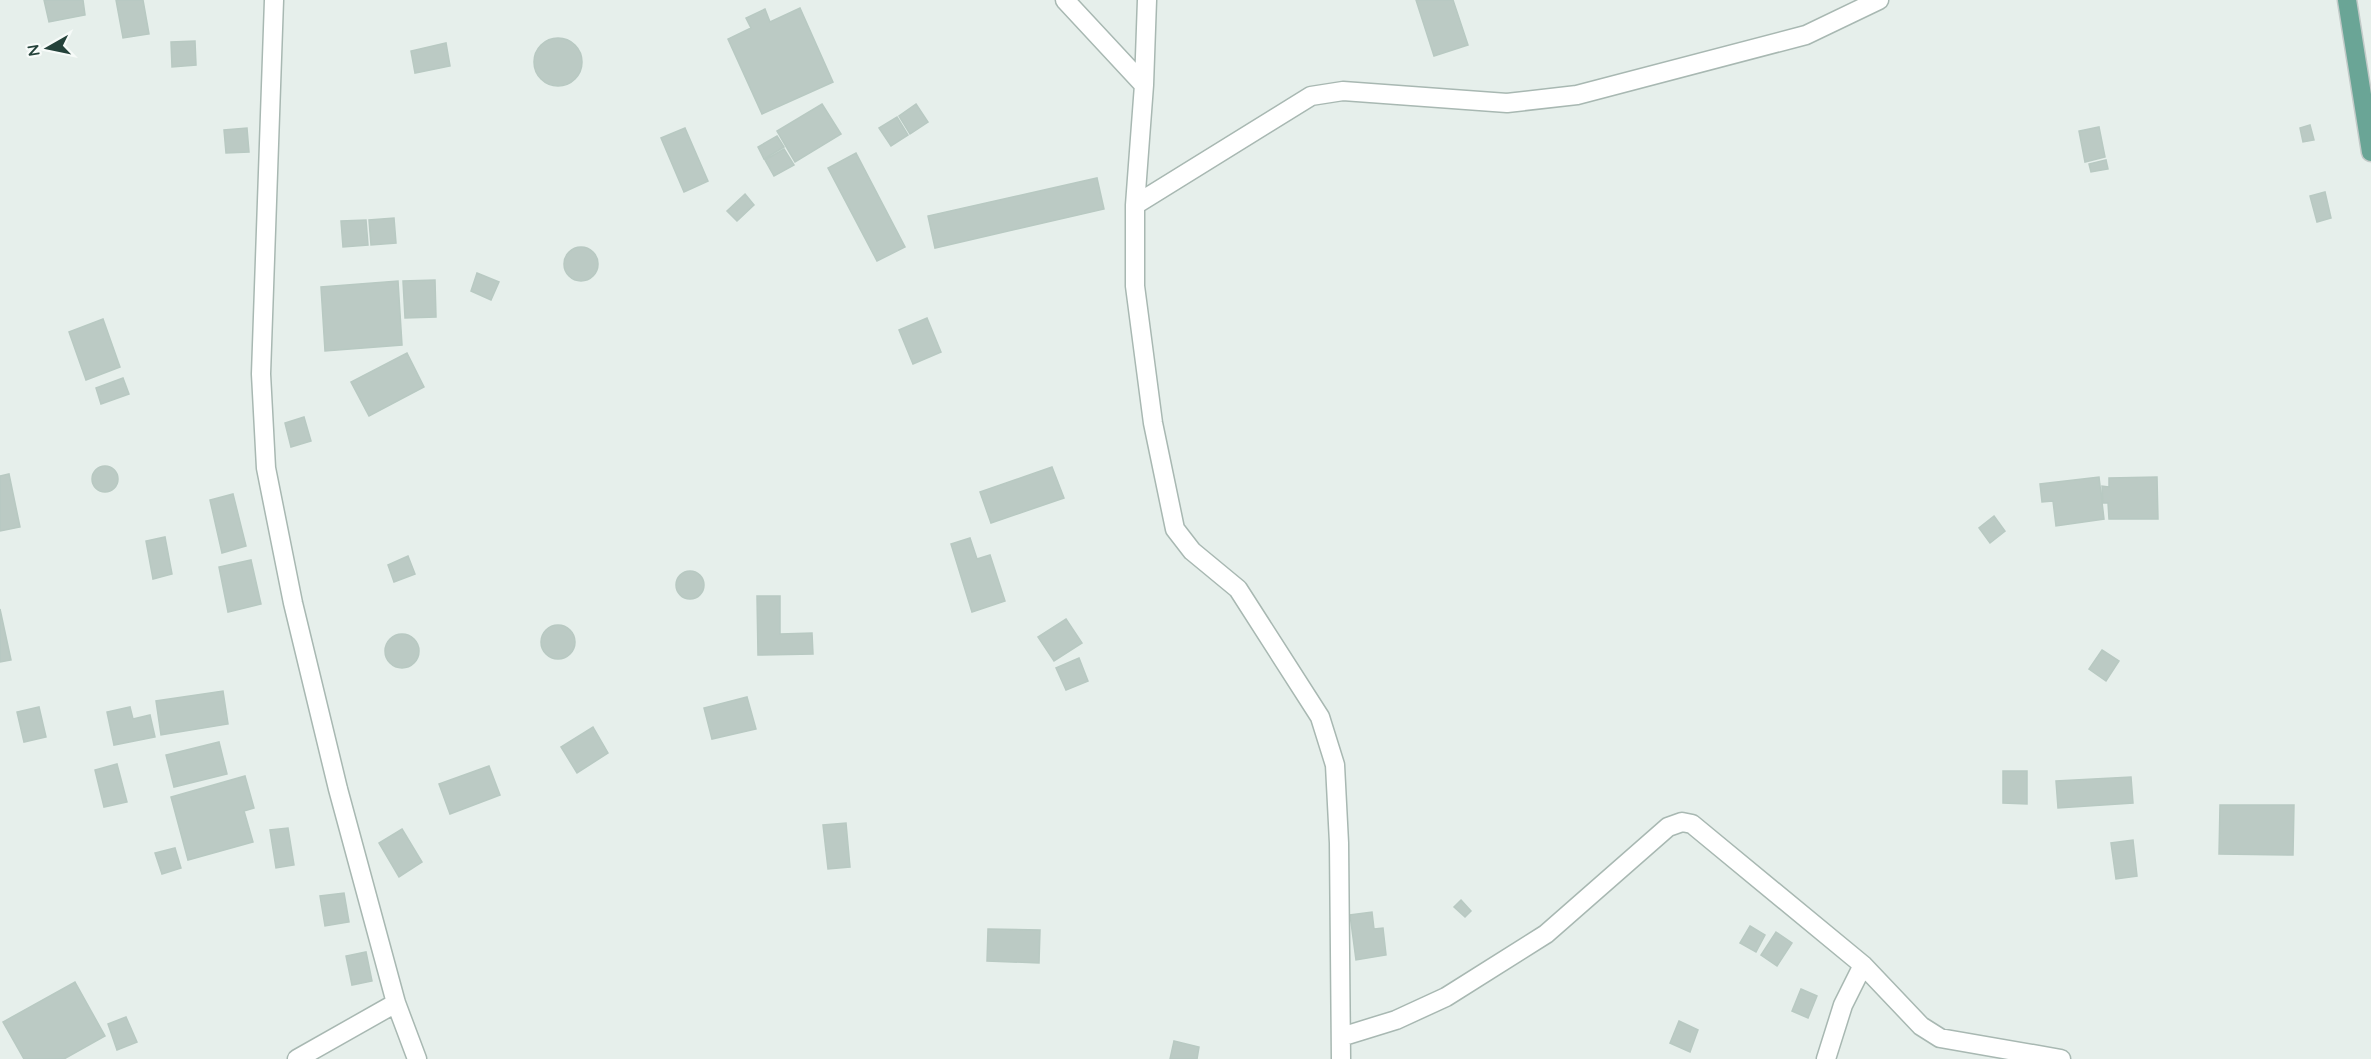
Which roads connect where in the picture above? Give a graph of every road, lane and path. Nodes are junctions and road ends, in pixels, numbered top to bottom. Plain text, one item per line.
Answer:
1 (274, 0) edge
2 (1065, 0) edge
3 (1147, 0) edge
4 (1879, 0) edge
5 (2347, 0) edge
6 (1144, 85) junction
7 (2371, 152) edge
8 (1136, 205) junction
9 (1863, 965) junction
10 (396, 1003) junction
11 (1341, 1037) junction
12 (297, 1059) edge
13 (417, 1059) edge
14 (1341, 1059) edge
15 (1826, 1059) edge
16 (2061, 1059) edge

1 - 10 street
2 - 6 street
3 - 6 street
4 - 8 street
5 - 7 main road
6 - 8 street
8 - 11 street
9 - 11 street
9 - 15 street
9 - 16 street
10 - 12 street
10 - 13 street
11 - 14 street

